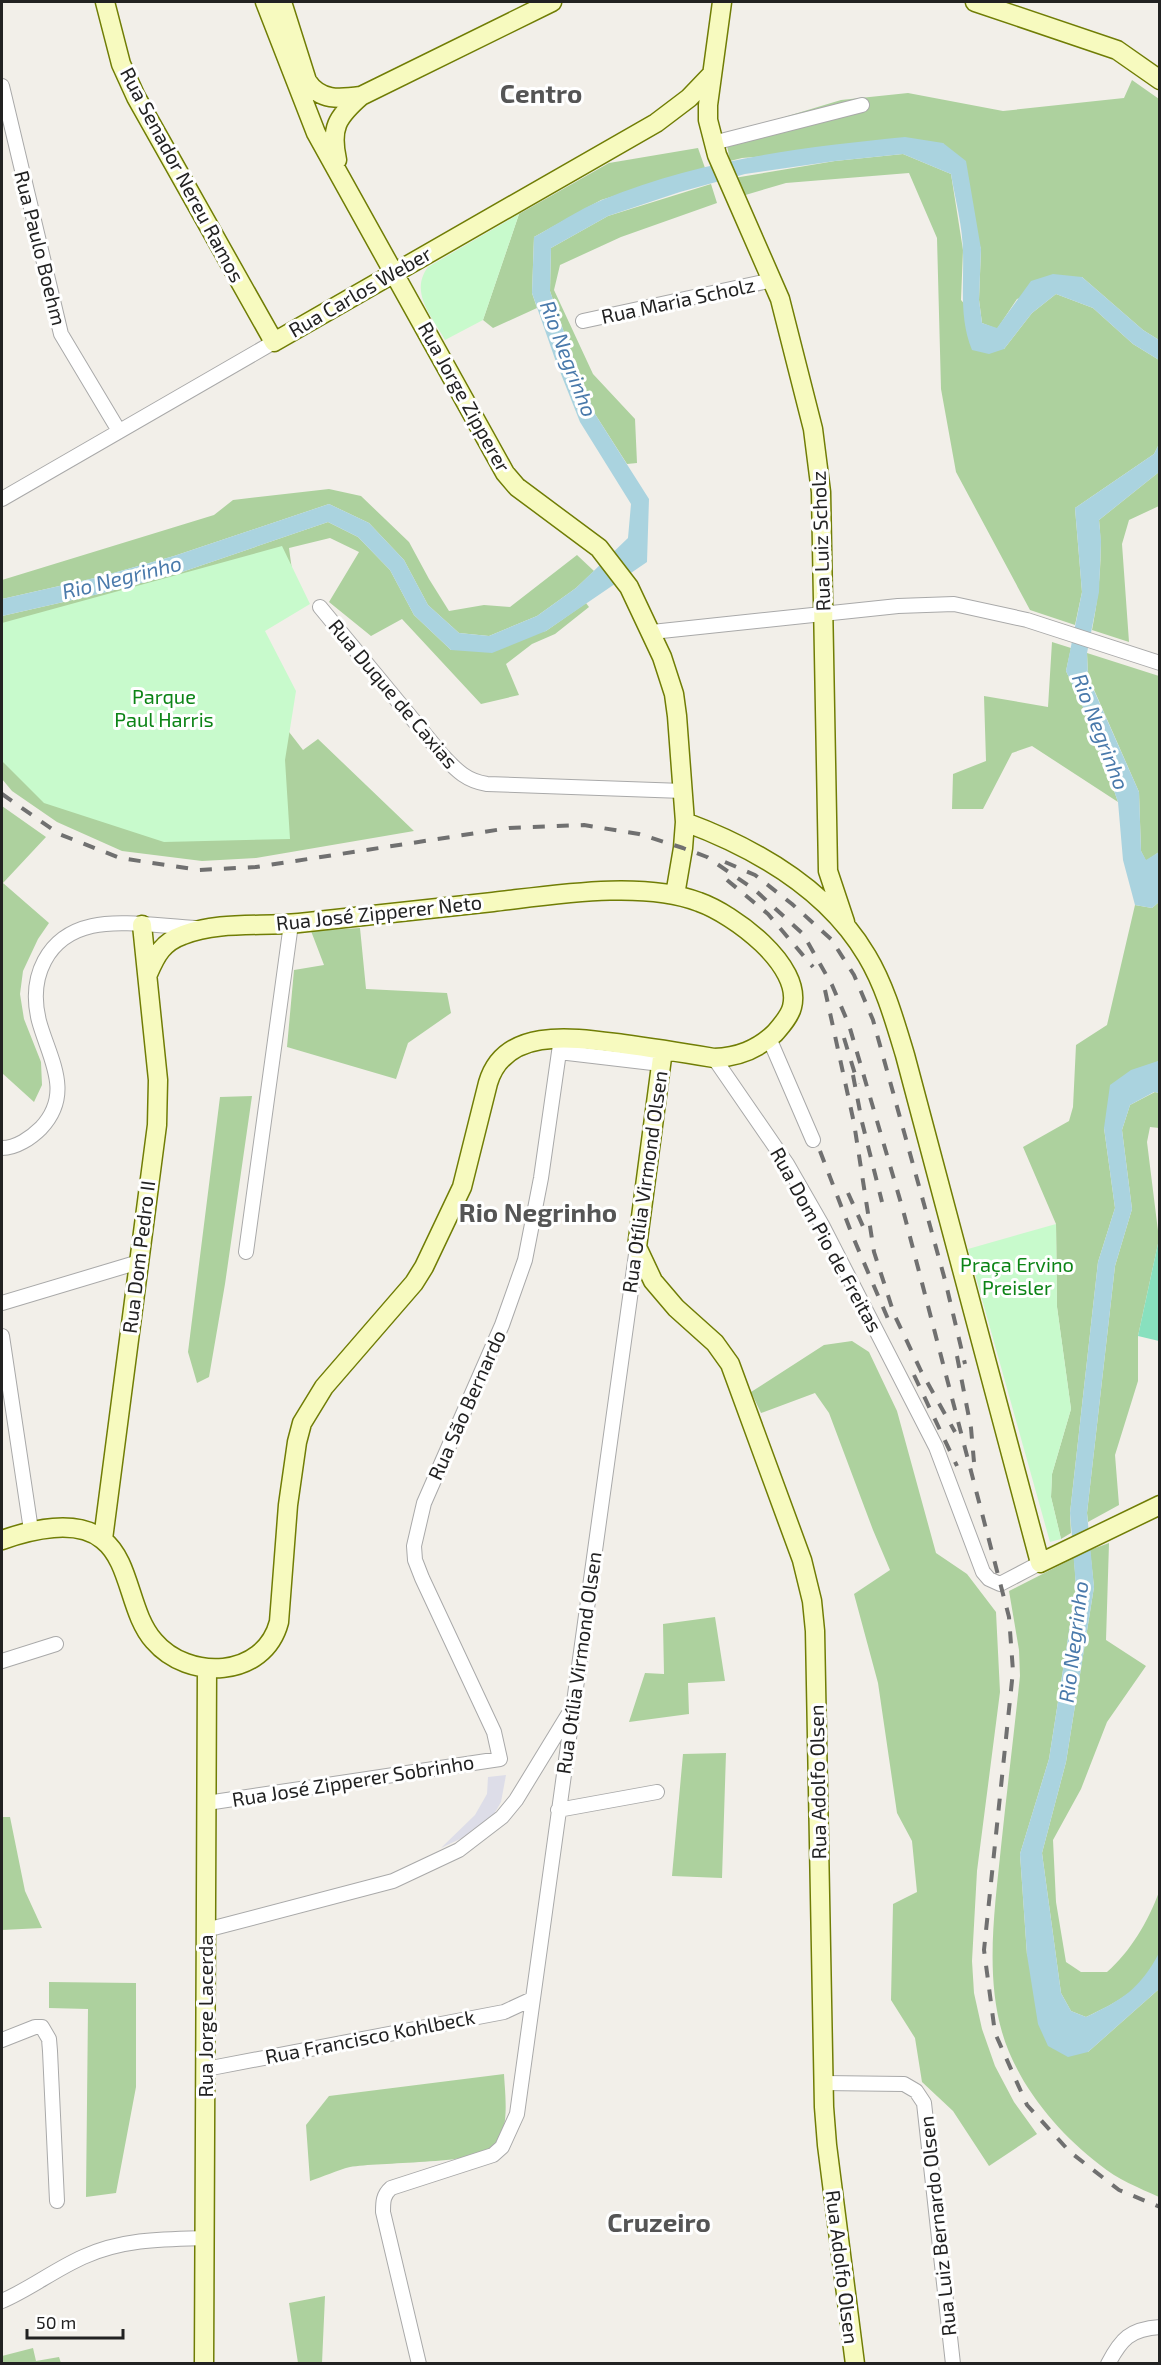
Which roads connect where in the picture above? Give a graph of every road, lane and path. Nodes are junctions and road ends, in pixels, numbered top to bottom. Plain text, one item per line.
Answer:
1 (105, 2) edge
2 (265, 2) edge
3 (282, 2) edge
4 (552, 2) edge
5 (722, 2) edge
6 (975, 2) edge
7 (711, 75) junction
8 (1160, 80) edge
9 (2, 86) edge
10 (361, 96) junction
11 (862, 105) dead end
12 (715, 149) junction
13 (339, 171) junction
14 (395, 273) junction
15 (773, 280) junction
16 (583, 321) dead end
17 (274, 342) junction
18 (119, 431) junction
19 (2, 499) edge
20 (320, 607) dead end
21 (824, 614) junction
22 (652, 632) junction
23 (1160, 663) edge
24 (683, 791) junction
25 (685, 822) junction
26 (828, 871) junction
27 (801, 884) junction
28 (675, 895) junction
29 (291, 924) junction
30 (142, 926) junction
31 (847, 926) junction
32 (205, 928) junction
33 (148, 974) junction
34 (769, 1038) junction
35 (560, 1045) junction
36 (662, 1057) junction
37 (714, 1058) junction
38 (813, 1140) dead end
39 (2, 1148) edge
40 (637, 1247) junction
41 (246, 1252) dead end
42 (139, 1262) junction
43 (2, 1303) edge
44 (2, 1336) edge
45 (1160, 1505) edge
46 (31, 1530) junction
47 (103, 1539) junction
48 (2, 1540) edge
49 (1040, 1563) junction
50 (56, 1644) dead end
51 (2, 1661) edge
52 (207, 1668) junction
53 (572, 1708) junction
54 (500, 1759) joint
55 (657, 1792) dead end
56 (207, 1803) junction
57 (558, 1810) junction
58 (206, 1930) junction
59 (532, 1999) junction
60 (2, 2040) edge
61 (206, 2069) junction
62 (823, 2083) junction
63 (57, 2201) dead end
64 (205, 2238) junction
65 (2, 2301) edge
66 (1160, 2327) edge
67 (204, 2364) edge
68 (418, 2364) edge
69 (855, 2364) edge
70 (953, 2364) edge
71 (1108, 2364) edge

1 - 17 main road, Rua Senador Nereu Ramos
2 - 13 main road, Rua Jorge Zipperer
3 - 10 main road
4 - 10 main road
5 - 7 main road, Rua Luiz Scholz
6 - 8 main road
7 - 12 main road, Rua Luiz Scholz
7 - 14 main road, Rua Carlos Weber
9 - 18 street, Rua Paulo Boehm
10 - 13 main road
11 - 12 street
12 - 15 main road, Rua Luiz Scholz
13 - 14 main road, Rua Jorge Zipperer
14 - 17 main road, Rua Carlos Weber
14 - 22 main road, Rua Jorge Zipperer
15 - 16 street, Rua Maria Scholz
15 - 21 main road, Rua Luiz Scholz
17 - 18 street, Rua Carlos Weber
18 - 19 street, Rua Carlos Weber
20 - 24 street, Rua Duque de Caxias
21 - 22 street
21 - 23 street
21 - 26 main road, Rua Luiz Scholz
22 - 24 main road, Rua Jorge Zipperer
24 - 25 main road, Rua Jorge Zipperer
25 - 27 main road
25 - 28 main road, Rua Jorge Zipperer
26 - 27 main road
26 - 31 main road, Rua Luiz Scholz
27 - 31 main road
28 - 29 main road, Rua José Zipperer Neto
28 - 34 main road, Rua José Zipperer Neto
29 - 32 main road, Rua José Zipperer Neto
29 - 41 street
30 - 32 street, Rua José Zipperer Neto
30 - 33 main road, Rua Dom Pedro II
30 - 39 street, Rua José Zipperer Neto
31 - 49 main road
32 - 33 main road
33 - 42 main road, Rua Dom Pedro II
34 - 37 main road, Rua José Zipperer Neto
34 - 38 street
35 - 36 main road
35 - 52 main road
35 - 54 street, Rua São Bernardo
36 - 37 main road
36 - 40 main road, Rua Otília Virmond Olsen
37 - 49 street, Rua Dom Pio de Freitas
40 - 53 street, Rua Otília Virmond Olsen
40 - 62 main road, Rua Adolfo Olsen
42 - 43 street
42 - 47 main road, Rua Dom Pedro II
44 - 46 street
45 - 49 main road, Rua Dom Pio de Freitas
46 - 47 main road
46 - 48 main road
47 - 52 main road
50 - 51 street
52 - 56 main road, Rua Jorge Lacerda
53 - 57 street, Rua Otília Virmond Olsen
53 - 58 street
54 - 56 street, Rua José Zipperer Sobrinho
55 - 57 street
56 - 58 main road, Rua Jorge Lacerda
57 - 59 street, Rua Otília Virmond Olsen
58 - 61 main road, Rua Jorge Lacerda
59 - 61 street, Rua Francisco Kohlbeck
59 - 68 street, Rua Otília Virmond Olsen
60 - 63 street
61 - 64 main road, Rua Jorge Lacerda
62 - 69 main road, Rua Adolfo Olsen
62 - 70 street, Rua Luiz Bernardo Olsen
64 - 65 street
64 - 67 main road, Rua Jorge Lacerda
66 - 71 street

